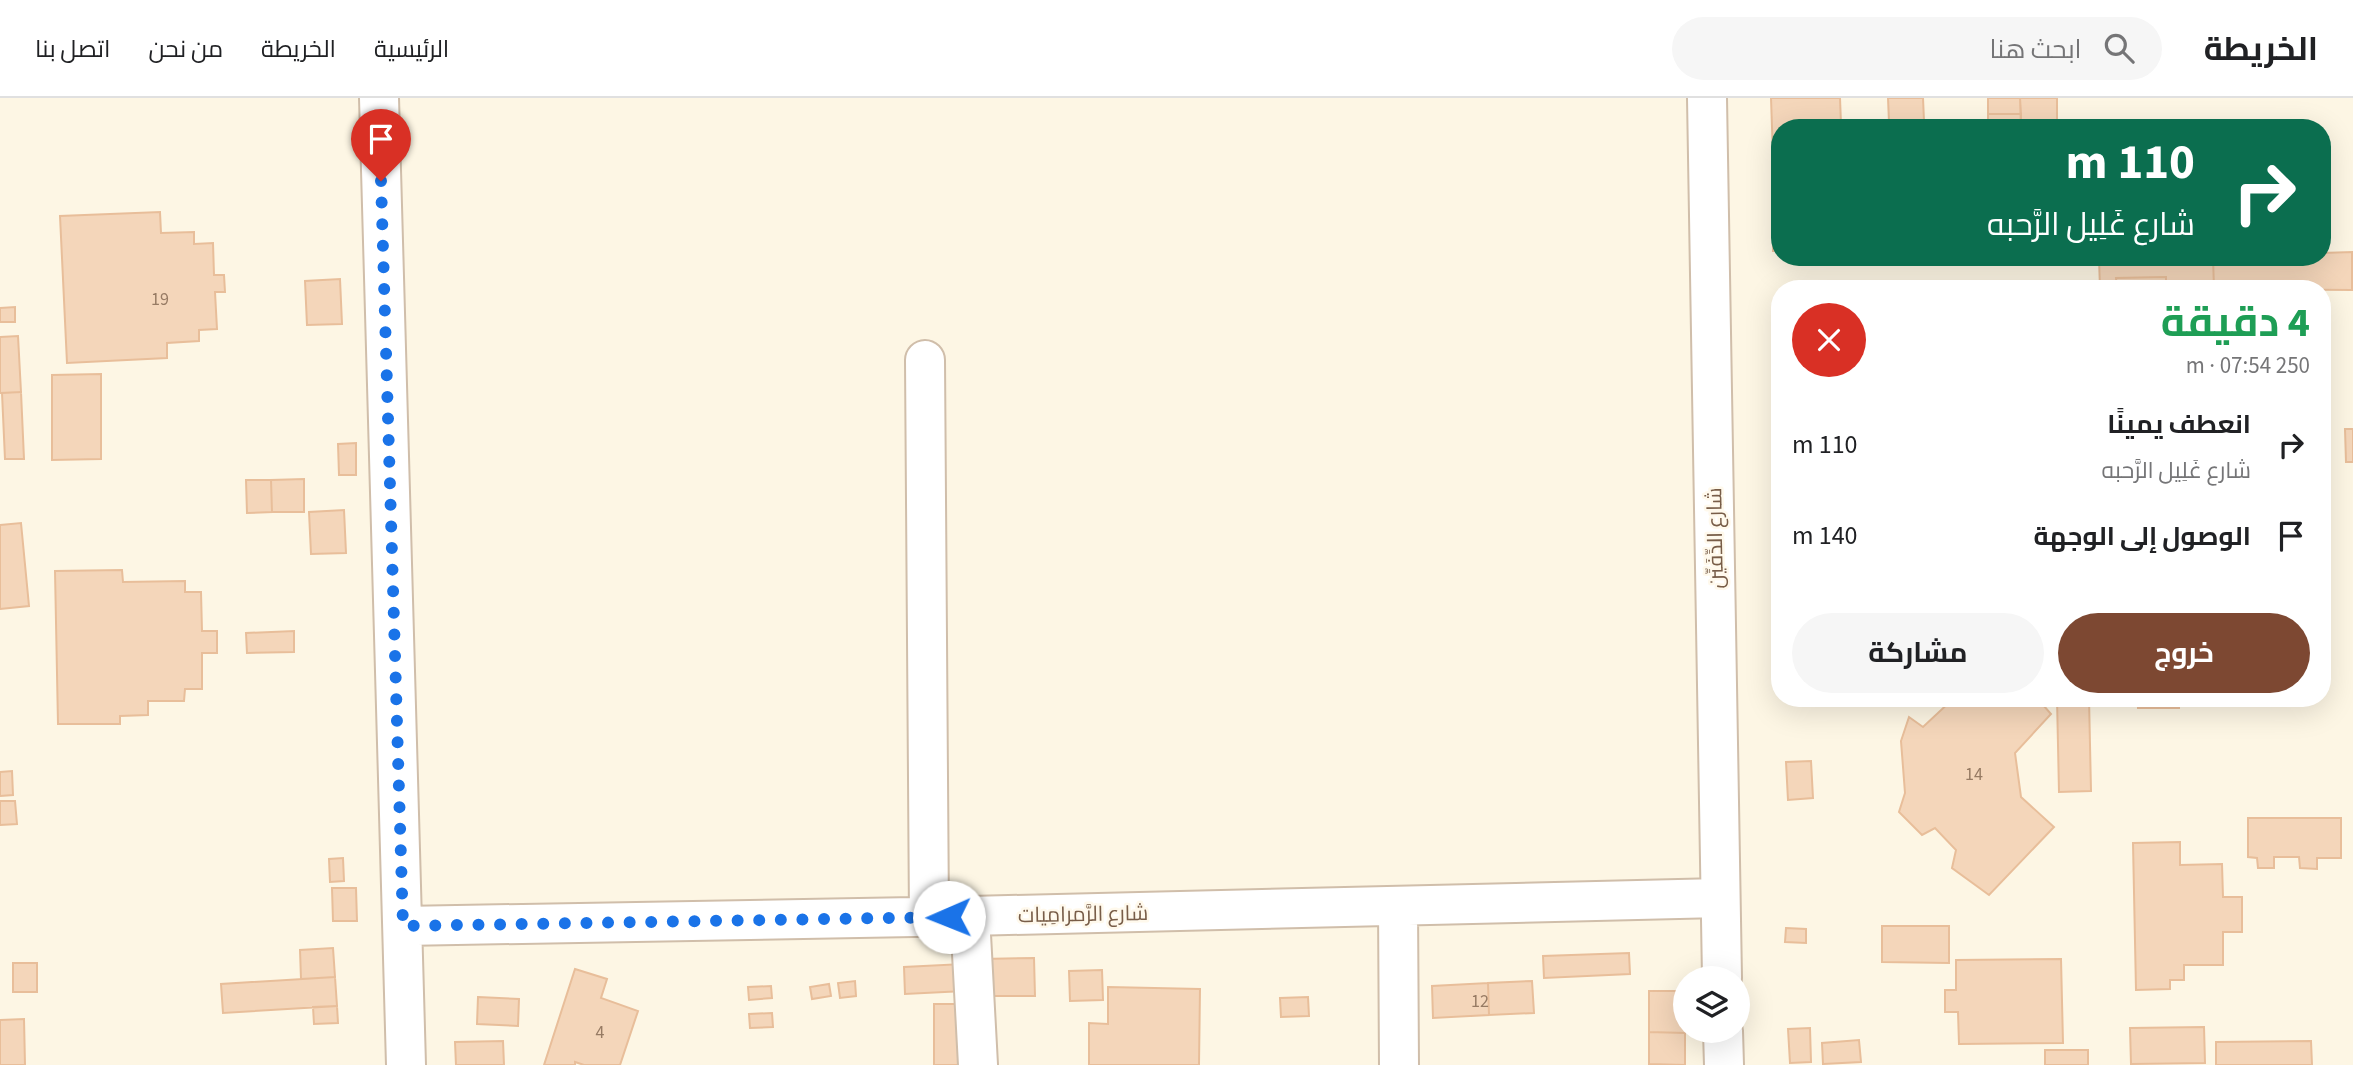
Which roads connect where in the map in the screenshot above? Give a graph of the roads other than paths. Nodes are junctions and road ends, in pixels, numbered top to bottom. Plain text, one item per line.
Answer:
1 (379, 98) edge
2 (1707, 98) edge
3 (925, 360) dead end
4 (1720, 898) junction
5 (1398, 906) junction
6 (970, 916) junction
7 (929, 917) junction
8 (403, 926) junction
9 (1722, 966) edge
10 (1723, 1043) edge
11 (406, 1065) edge
12 (978, 1065) edge
13 (1399, 1065) edge
14 (1724, 1065) edge

1 - 8 street
2 - 4 street, شارع الدِّفَيِّن
3 - 7 street
4 - 5 street, شارع الرَّمرامِيات
4 - 9 street, شارع الدِّفَيِّن
5 - 6 street, شارع الرَّمرامِيات
5 - 13 street
6 - 7 street, شارع الرَّمرامِيات
6 - 12 street
7 - 8 street, شارع الرَّمرامِيات
8 - 11 street
10 - 14 street

